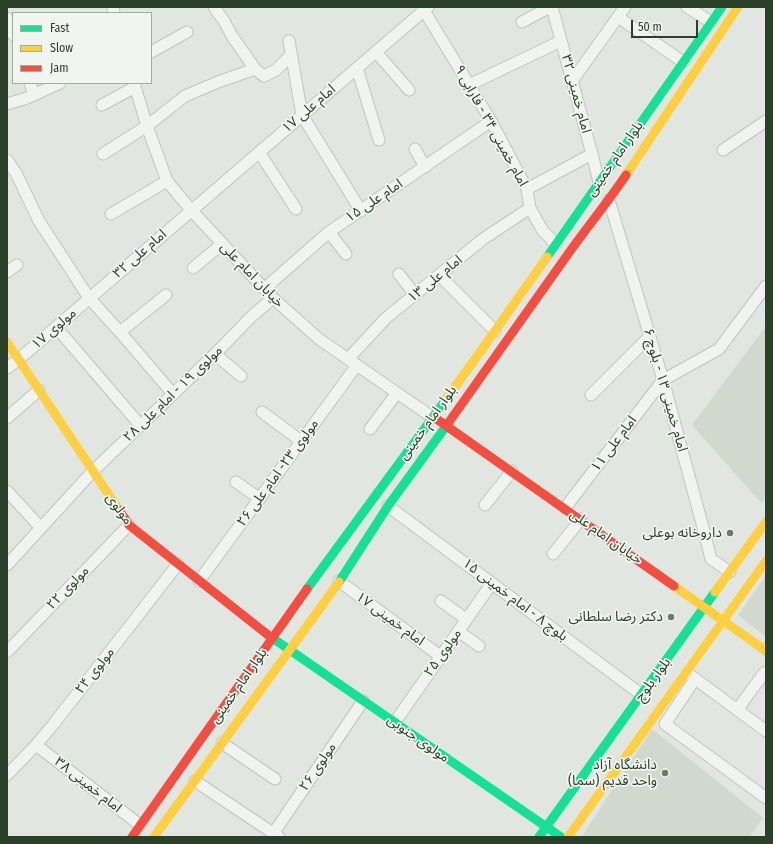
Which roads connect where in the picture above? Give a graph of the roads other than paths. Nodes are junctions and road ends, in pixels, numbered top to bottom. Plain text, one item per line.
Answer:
1 (214, 7) edge
2 (551, 7) edge
3 (625, 7) edge
4 (687, 7) edge
5 (722, 7) edge
6 (738, 7) edge
7 (425, 8) edge
8 (618, 17) junction
9 (7, 18) edge
10 (522, 22) dead end
11 (711, 22) junction
12 (12, 32) edge
13 (186, 32) dead end
14 (289, 41) dead end
15 (561, 41) junction
16 (152, 51) edge
17 (376, 52) junction
18 (291, 55) junction
19 (683, 62) junction
20 (357, 68) junction
21 (255, 69) junction
22 (572, 81) junction
23 (30, 84) edge
24 (58, 84) edge
25 (134, 85) edge
26 (469, 85) junction
27 (409, 90) dead end
28 (34, 94) junction
29 (7, 104) edge
30 (102, 105) dead end
31 (302, 115) junction
32 (491, 121) junction
33 (766, 121) edge
34 (147, 126) junction
35 (379, 140) dead end
36 (415, 149) dead end
37 (722, 150) dead end
38 (259, 152) junction
39 (103, 154) dead end
40 (592, 154) junction
41 (7, 160) edge
42 (425, 166) junction
43 (167, 181) junction
44 (599, 182) junction
45 (527, 190) junction
46 (609, 200) junction
47 (530, 208) junction
48 (296, 209) dead end
49 (191, 210) junction
50 (361, 211) junction
51 (111, 214) dead end
52 (329, 232) junction
53 (222, 244) junction
54 (556, 244) junction
55 (346, 254) dead end
56 (17, 265) dead end
57 (193, 268) dead end
58 (7, 272) edge
59 (399, 274) dead end
60 (439, 275) junction
61 (766, 286) edge
62 (264, 289) junction
63 (166, 295) dead end
64 (415, 295) junction
65 (89, 298) junction
66 (273, 298) junction
67 (56, 327) junction
68 (494, 331) junction
69 (120, 332) junction
70 (650, 336) junction
71 (7, 342) edge
72 (215, 354) junction
73 (19, 359) junction
74 (348, 359) junction
75 (357, 365) junction
76 (7, 368) edge
77 (241, 376) dead end
78 (663, 380) junction
79 (39, 390) junction
80 (397, 393) junction
81 (173, 394) junction
82 (591, 395) dead end
83 (262, 412) dead end
84 (432, 417) junction
85 (7, 418) edge
86 (140, 425) junction
87 (446, 425) junction
88 (370, 429) dead end
89 (302, 441) junction
90 (93, 471) junction
91 (512, 471) junction
92 (236, 482) dead end
93 (7, 491) edge
94 (260, 498) junction
95 (486, 505) dead end
96 (388, 506) junction
97 (565, 508) junction
98 (581, 520) junction
99 (766, 522) edge
100 (129, 525) junction
101 (41, 528) junction
102 (553, 554) dead end
103 (766, 561) edge
104 (178, 564) junction
105 (7, 565) edge
106 (730, 572) junction
107 (199, 580) junction
108 (339, 581) junction
109 (492, 583) junction
110 (441, 601) dead end
111 (705, 607) junction
112 (466, 619) junction
113 (724, 620) junction
114 (458, 631) junction
115 (272, 638) junction
116 (479, 646) dead end
117 (290, 650) junction
118 (766, 650) edge
119 (7, 652) edge
120 (440, 656) junction
121 (766, 674) edge
122 (690, 676) junction
123 (642, 695) junction
124 (364, 701) junction
125 (737, 710) junction
126 (395, 722) junction
127 (766, 731) edge
128 (222, 743) junction
129 (36, 745) junction
130 (7, 775) edge
131 (275, 779) dead end
132 (195, 781) junction
133 (766, 798) edge
134 (140, 825) junction
135 (547, 827) junction
136 (276, 835) edge
137 (132, 837) edge
138 (154, 837) edge
139 (539, 837) edge
140 (561, 837) edge
141 (568, 837) edge

1 - 21 street
2 - 10 street
2 - 15 street, امام خمینی ۳۲
3 - 8 street
4 - 11 street
5 - 11 main road, بلوار امام خمینی
6 - 46 main road, بلوار امام خمینی
7 - 17 street, امام علی ۱۷
7 - 26 street, امام خمینی ۳۴ - فارابی ۹
8 - 19 street
8 - 22 street
9 - 12 street
11 - 19 main road, بلوار امام خمینی
13 - 16 street
14 - 18 street
15 - 22 street, امام خمینی ۳۲
15 - 26 street
17 - 20 street, امام علی ۱۷
17 - 27 street
18 - 21 street
18 - 31 street
19 - 44 main road, بلوار امام خمینی
20 - 31 street, امام علی ۱۷
20 - 35 street
21 - 34 street
22 - 40 street, امام خمینی ۳۲
23 - 28 street
24 - 28 street
25 - 30 street
25 - 34 street, خیابان امام علی
26 - 32 street, امام خمینی ۳۴ - فارابی ۹
28 - 29 street
31 - 38 street, امام علی ۱۷
31 - 50 street
32 - 42 street, امام علی ۱۵
32 - 45 street, امام خمینی ۳۴ - فارابی ۹
33 - 37 street
34 - 39 street
34 - 43 street, خیابان امام علی
36 - 42 street
38 - 48 street
38 - 49 street, امام علی ۱۷
40 - 44 street, امام خمینی ۳۲
40 - 45 street
41 - 65 street
42 - 50 street, امام علی ۱۵
43 - 49 street, خیابان امام علی
43 - 51 street
44 - 54 main road, بلوار امام خمینی
45 - 47 street, امام خمینی ۳۴ - فارابی ۹
46 - 70 street, امام خمینی ۱۳ - بلوچ ۶
46 - 87 main road, بلوار امام خمینی
47 - 54 street, امام خمینی ۳۴ - فارابی ۹
47 - 60 street, امام علی ۱۳
49 - 53 street, خیابان امام علی
49 - 65 street, امام علی ۳۲
50 - 52 street, امام علی ۱۵
52 - 55 street
52 - 62 street, امام علی ۱۵
53 - 57 street
53 - 62 street, خیابان امام علی
54 - 68 main road, بلوار امام خمینی
56 - 58 street
59 - 64 street
60 - 64 street, امام علی ۱۳
60 - 68 street
61 - 78 street
62 - 66 street, خیابان امام علی
63 - 69 street
64 - 74 street, امام علی ۱۳
65 - 67 street, مولوی ۱۷
65 - 69 street
66 - 72 street, مولوی ۱۹ - امام علی ۲۸
66 - 74 street, خیابان امام علی
67 - 73 street, مولوی ۱۷
67 - 86 street
68 - 84 main road, بلوار امام خمینی
69 - 81 street
70 - 78 street, امام خمینی ۱۳ - بلوچ ۶
70 - 82 street
71 - 73 main road, مولوی
72 - 77 street
72 - 81 street, مولوی ۱۹ - امام علی ۲۸
73 - 76 street, مولوی ۱۷
73 - 79 main road, مولوی
74 - 75 street, خیابان امام علی
75 - 80 street, خیابان امام علی
75 - 89 street, مولوی ۲۳- امام علی ۲۶
78 - 97 street, امام علی ۱۱
78 - 106 street, امام خمینی ۱۳ - بلوچ ۶
79 - 85 street
79 - 90 main road, مولوی
80 - 84 street, خیابان امام علی
80 - 88 street
81 - 86 street, مولوی ۱۹ - امام علی ۲۸
83 - 89 street
84 - 87 main road, خیابان امام علی
84 - 115 main road, بلوار امام خمینی
86 - 90 street, مولوی ۱۹ - امام علی ۲۸
87 - 91 main road, خیابان امام علی
87 - 96 main road, بلوار امام خمینی
89 - 94 street, مولوی ۲۳- امام علی ۲۶
90 - 100 main road, مولوی
90 - 101 street, مولوی ۱۹ - امام علی ۲۸
91 - 95 street
91 - 97 main road, خیابان امام علی
92 - 94 street
93 - 101 street
94 - 107 street, مولوی ۲۳- امام علی ۲۶
96 - 108 main road, بلوار امام خمینی
96 - 109 street, بلوچ ۸ - امام خمینی ۱۵
97 - 98 main road, خیابان امام علی
98 - 102 street
98 - 111 main road, خیابان امام علی
99 - 106 main road, بلوار بلوچ
100 - 104 main road, مولوی
100 - 119 street, مولوی ۲۲
101 - 105 street, مولوی ۱۹ - امام علی ۲۸
103 - 113 main road, بلوار بلوچ
104 - 107 main road, مولوی
104 - 129 street, مولوی ۲۴
106 - 111 main road, بلوار بلوچ
107 - 115 main road, مولوی
108 - 117 main road, بلوار امام خمینی
108 - 120 street, امام خمینی ۱۷
109 - 112 street, مولوی ۲۵
109 - 123 street, بلوچ ۸ - امام خمینی ۱۵
110 - 112 street
111 - 113 main road, خیابان امام علی
111 - 123 main road, بلوار بلوچ
112 - 114 street, مولوی ۲۵
113 - 118 main road, خیابان امام علی
113 - 122 main road, بلوار بلوچ
114 - 116 street
114 - 120 street, مولوی ۲۵
115 - 117 main road, مولوی
115 - 134 main road, بلوار امام خمینی
117 - 124 main road, مولوی جنوبی
117 - 128 main road, بلوار امام خمینی
120 - 126 street, مولوی ۲۵
121 - 125 street
122 - 125 street
122 - 133 street
122 - 141 main road, بلوار بلوچ
123 - 135 main road, بلوار بلوچ
124 - 126 main road, مولوی جنوبی
124 - 136 street, مولوی ۲۶
125 - 127 street
126 - 135 main road, مولوی جنوبی
128 - 131 street
128 - 132 main road, بلوار امام خمینی
129 - 130 street, مولوی ۲۴
129 - 134 street, امام خمینی ۳۸
132 - 136 street
132 - 138 main road, بلوار امام خمینی
134 - 137 main road, بلوار امام خمینی
135 - 139 main road, بلوار بلوچ
135 - 140 main road, مولوی جنوبی

